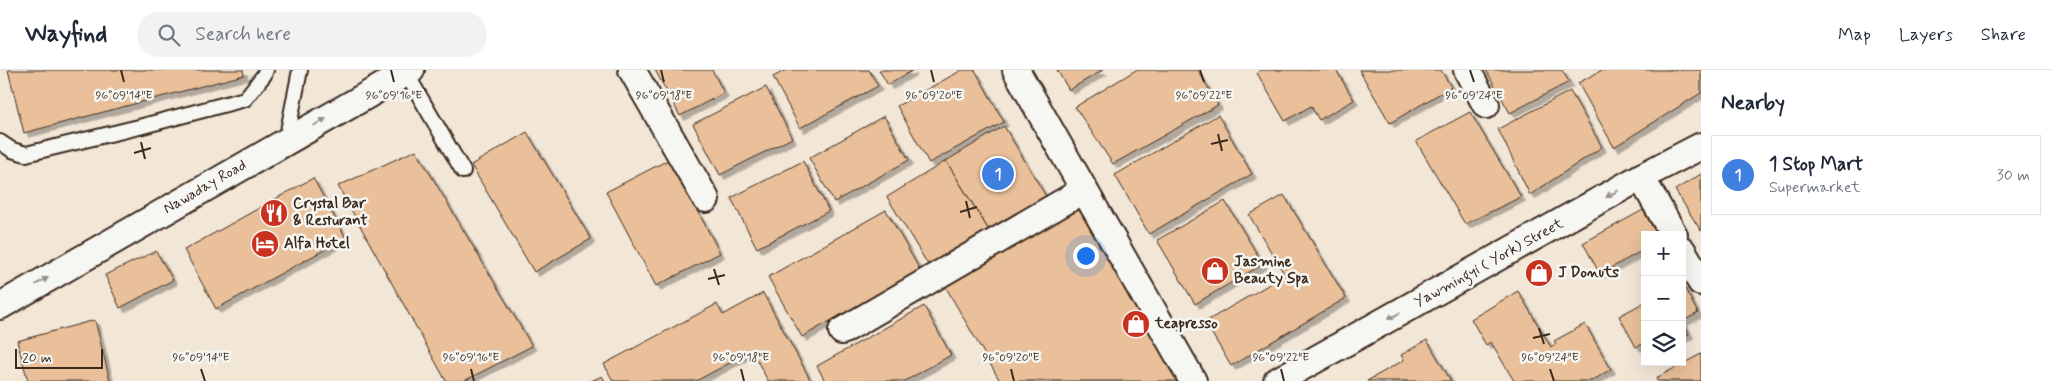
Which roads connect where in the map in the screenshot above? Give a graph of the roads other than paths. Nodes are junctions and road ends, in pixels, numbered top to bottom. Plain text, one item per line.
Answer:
1 (266, 70) edge
2 (300, 70) edge
3 (632, 70) edge
4 (1016, 70) edge
5 (1467, 70) edge
6 (408, 71) edge
7 (1486, 106) dead end
8 (286, 140) junction
9 (0, 142) edge
10 (1701, 146) edge
11 (463, 171) dead end
12 (1641, 177) junction
13 (1084, 190) junction
14 (706, 199) dead end
15 (1672, 231) edge
16 (1686, 257) edge
17 (1701, 282) edge
18 (0, 306) edge
19 (842, 331) dead end
20 (1193, 381) edge
21 (1277, 381) edge

1 - 9 lane
2 - 8 lane
3 - 14 street
4 - 13 street
5 - 7 street
8 -> 6 street, Nawaday Road
6 - 11 lane
18 -> 8 street, Nawaday Road
10 - 12 street, Yawmingyi ( York) Street
12 - 15 street
12 -> 21 street, Yawmingyi ( York) Street
13 - 19 street
13 - 20 street
16 - 17 street

